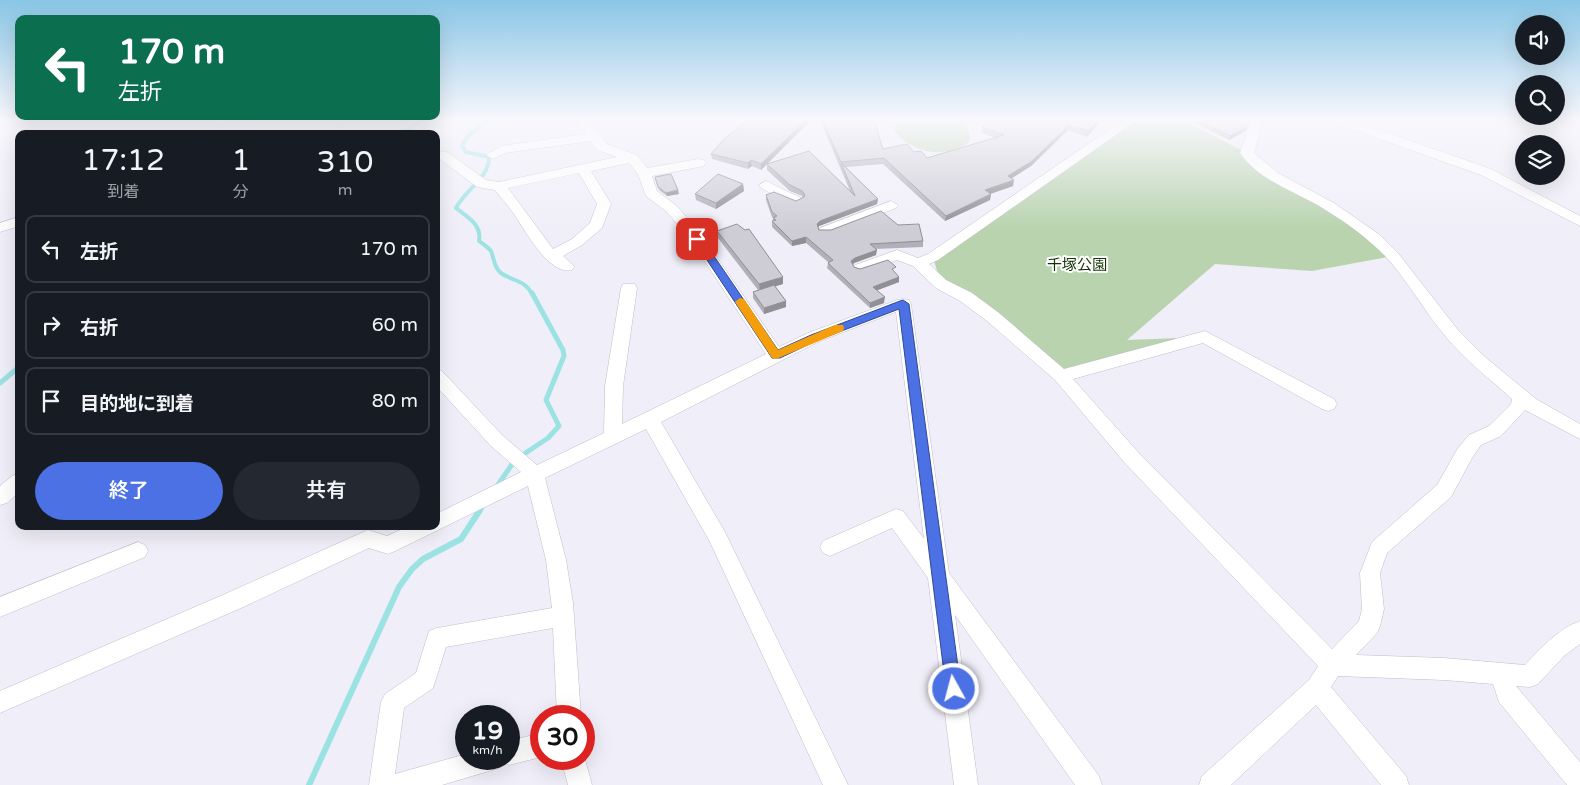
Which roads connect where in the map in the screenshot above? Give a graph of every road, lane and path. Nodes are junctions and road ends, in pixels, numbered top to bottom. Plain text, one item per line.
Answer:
1 (444, 157) edge
2 (628, 157) edge
3 (1078, 157) edge
4 (1250, 157) edge
5 (1443, 157) edge
6 (632, 158) junction
7 (699, 164) dead end
8 (584, 170) junction
9 (644, 173) junction
10 (766, 184) dead end
11 (499, 186) junction
12 (796, 201) edge
13 (891, 205) dead end
14 (1580, 222) edge
15 (826, 231) edge
16 (552, 256) junction
17 (918, 263) junction
18 (566, 267) dead end
19 (860, 268) edge
20 (629, 288) dead end
21 (776, 355) junction
22 (1061, 376) junction
23 (440, 379) edge
24 (1522, 397) junction
25 (1328, 404) dead end
26 (650, 419) junction
27 (1580, 432) edge
28 (612, 436) junction
29 (535, 474) junction
30 (15, 485) edge
31 (0, 497) edge
32 (440, 521) edge
33 (421, 530) edge
34 (363, 533) edge
35 (830, 547) dead end
36 (138, 551) dead end
37 (939, 573) junction
38 (0, 608) edge
39 (563, 616) junction
40 (1580, 631) edge
41 (1332, 665) junction
42 (1502, 674) junction
43 (1317, 688) junction
44 (0, 702) edge
45 (568, 705) edge
46 (455, 769) edge
47 (575, 770) edge
48 (1580, 782) edge
49 (381, 785) edge
50 (399, 785) edge
51 (580, 785) edge
52 (836, 785) edge
53 (966, 785) edge
54 (1090, 785) edge
55 (1211, 785) edge
56 (1397, 785) edge

1 - 11 street
2 - 6 street
3 - 17 street
4 - 24 street
5 - 14 street
6 - 8 street
6 - 9 street
7 - 9 street
8 - 11 street
8 - 16 street
9 - 21 street
10 - 12 street
11 - 16 street
13 - 15 street
16 - 18 street
17 - 19 street
17 - 22 street
20 - 28 street
21 - 26 street
21 - 37 street
22 - 25 street
22 - 41 street
23 - 29 street
24 - 27 street
24 - 41 street
26 - 28 street
26 - 52 street
28 - 29 street
29 - 32 street
29 - 39 street
30 - 31 street
33 - 34 street
34 - 44 street
35 - 37 street
36 - 38 street
37 - 53 street
37 - 54 street
39 - 45 street
39 - 49 street
40 - 42 street
41 - 42 street
41 - 43 street
42 - 48 street
43 - 55 street
43 - 56 street
46 - 50 street
47 - 51 street

